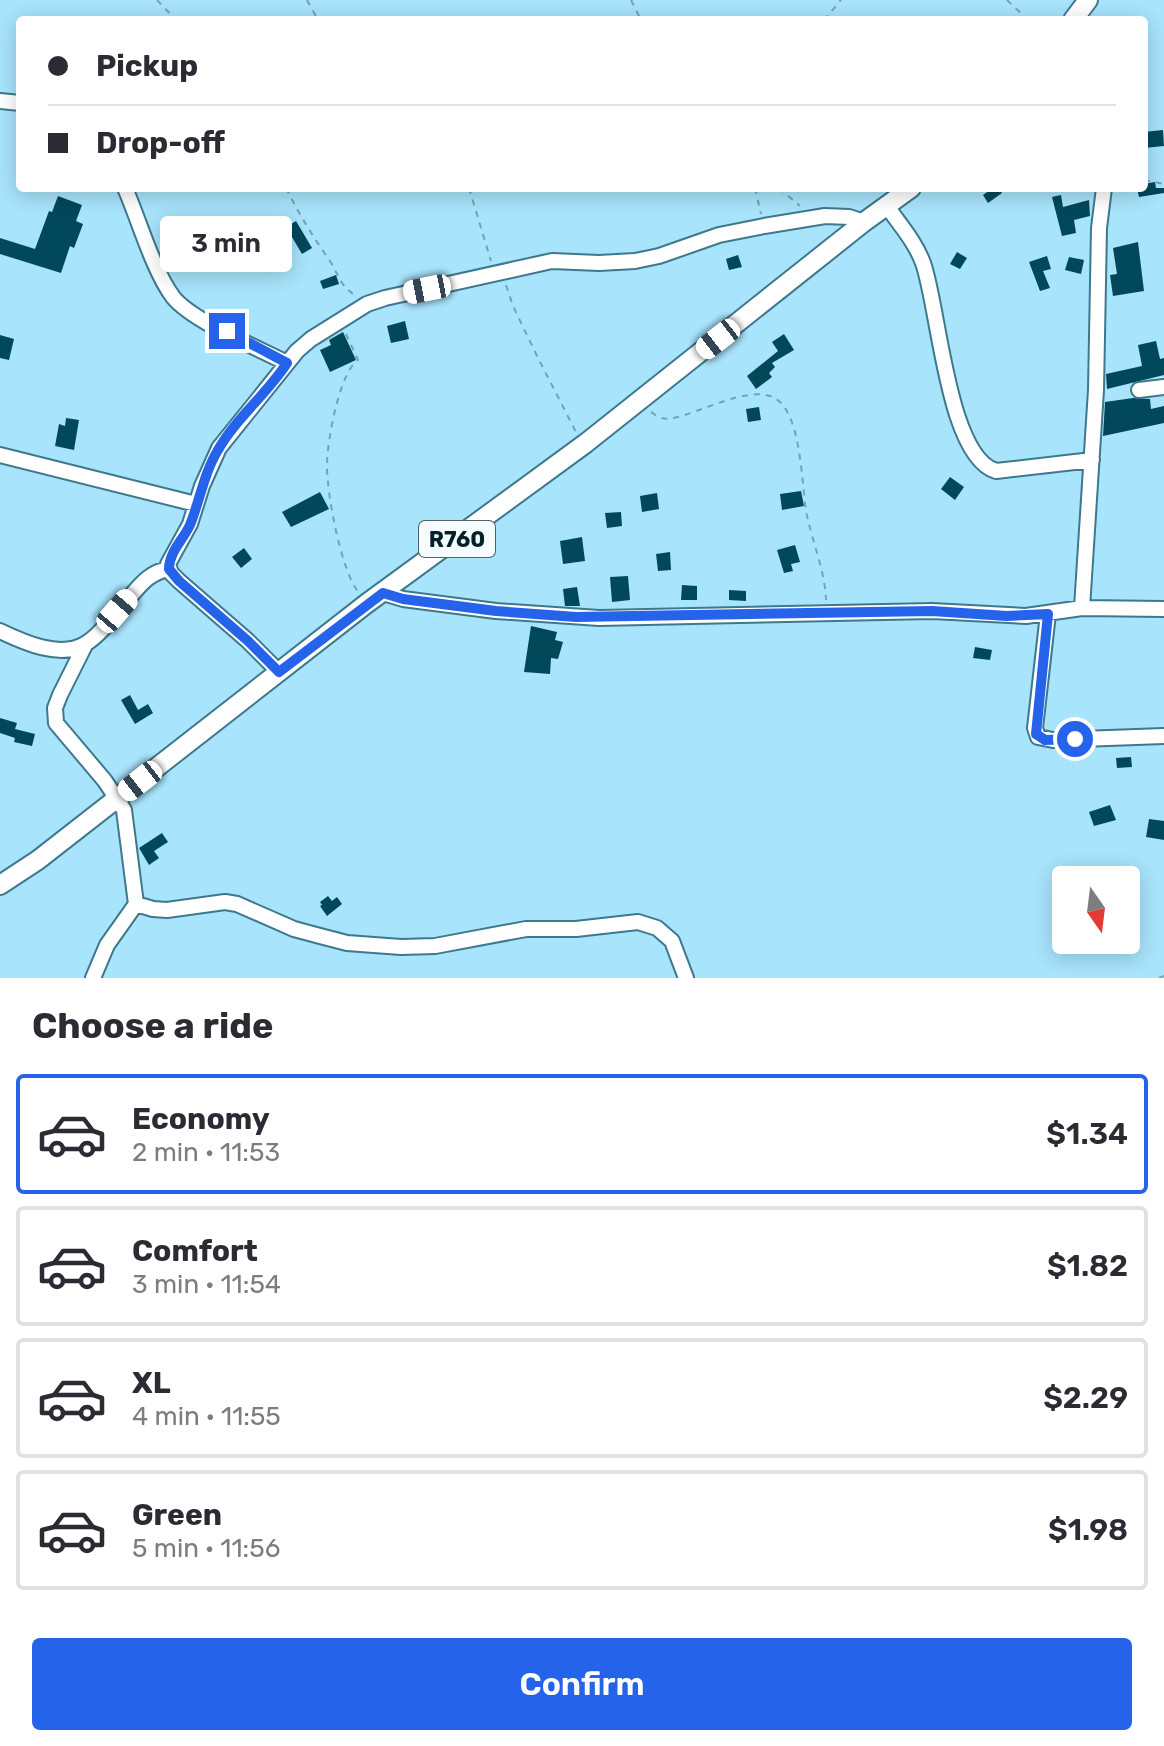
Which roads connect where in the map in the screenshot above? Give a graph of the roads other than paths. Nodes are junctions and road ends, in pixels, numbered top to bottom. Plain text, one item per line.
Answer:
1 (127, 192) edge
2 (906, 192) edge
3 (1104, 192) edge
4 (887, 206) junction
5 (864, 222) junction
6 (287, 363) junction
7 (1164, 387) edge
8 (1139, 390) dead end
9 (0, 455) edge
10 (1092, 460) junction
11 (196, 504) junction
12 (169, 569) junction
13 (383, 593) junction
14 (1082, 608) junction
15 (1164, 609) edge
16 (1048, 614) junction
17 (0, 631) edge
18 (85, 645) junction
19 (279, 672) junction
20 (1164, 736) edge
21 (118, 798) junction
22 (0, 885) edge
23 (136, 904) junction
24 (93, 978) edge
25 (686, 978) edge

1 - 6 street
2 - 4 main road, R760
3 - 10 street
4 - 5 main road, R760
4 - 10 street
5 - 6 street
5 - 13 main road, R760
6 - 11 street
7 - 8 street
9 - 11 street
10 - 14 street
11 - 12 street
12 - 18 street
12 - 19 street
13 - 16 street
13 - 19 main road, R760
14 - 15 street
14 - 16 street
16 - 20 street
17 - 18 street
18 - 21 street
19 - 21 main road, R760
21 - 22 main road, R760
21 - 23 street
23 - 24 street
23 - 25 street

